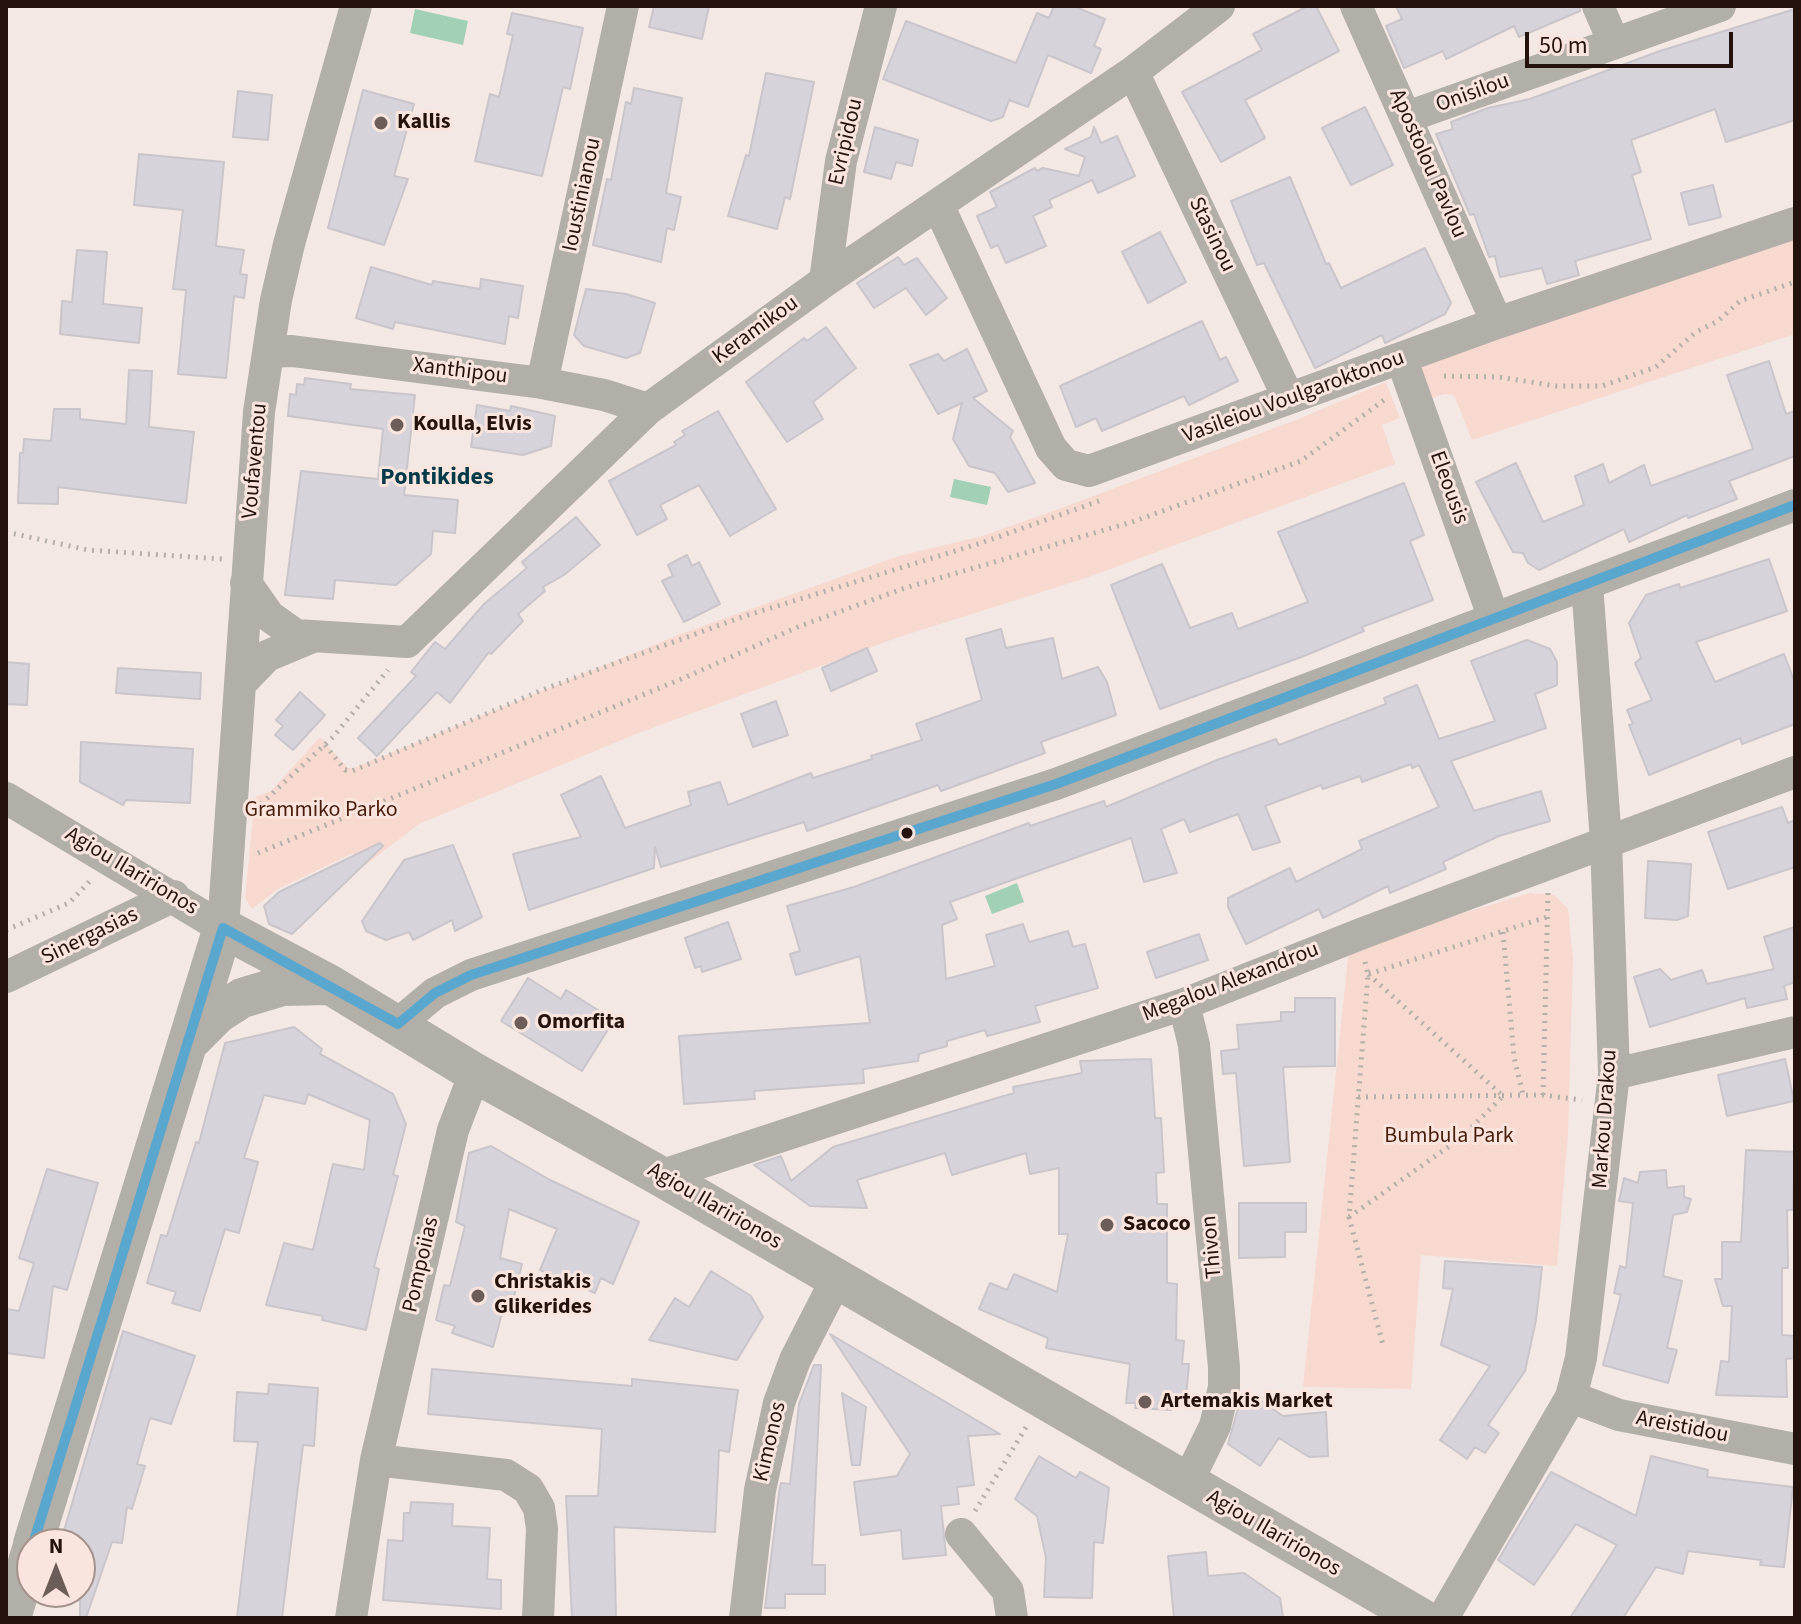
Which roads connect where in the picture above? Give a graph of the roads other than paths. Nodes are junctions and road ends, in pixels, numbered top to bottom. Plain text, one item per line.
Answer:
1 (356, 6) edge
2 (623, 6) edge
3 (881, 6) edge
4 (1219, 6) edge
5 (1356, 6) edge
6 (1598, 6) edge
7 (1720, 6) edge
8 (1614, 43) junction
9 (1133, 72) junction
10 (1407, 117) junction
11 (939, 207) junction
12 (1795, 223) edge
13 (825, 281) junction
14 (1497, 323) junction
15 (268, 352) junction
16 (1406, 373) junction
17 (542, 383) junction
18 (1288, 397) junction
19 (648, 409) junction
20 (1795, 505) edge
21 (247, 572) junction
22 (1587, 584) junction
23 (1493, 616) junction
24 (310, 638) junction
25 (240, 684) junction
26 (1795, 772) edge
27 (6, 798) edge
28 (1606, 841) junction
29 (174, 896) junction
30 (223, 928) junction
31 (6, 977) edge
32 (332, 986) junction
33 (1184, 1004) junction
34 (398, 1024) junction
35 (1795, 1032) edge
36 (190, 1041) junction
37 (475, 1073) junction
38 (1612, 1089) junction
39 (660, 1176) junction
40 (837, 1278) junction
41 (1571, 1397) junction
42 (1795, 1449) edge
43 (376, 1460) junction
44 (1186, 1485) junction
45 (39, 1528) edge
46 (961, 1534) road end
47 (351, 1618) edge
48 (538, 1618) edge
49 (745, 1618) edge
50 (1012, 1618) edge
51 (1421, 1618) edge
52 (1443, 1618) edge

1 - 15 street, Voufaventou
2 - 17 street, Ioustinianou
3 - 13 street, Evripidou
4 - 9 street, Keramikou
5 - 10 street, Apostolou Pavlou
6 - 8 street
7 - 8 street, Onisilou
8 - 10 street, Onisilou
9 - 11 street, Keramikou
9 - 18 street, Stasinou
10 - 14 street, Apostolou Pavlou
11 - 13 street, Keramikou
11 - 18 street, Vasileiou Voulgaroktonou
12 - 14 street, Vasileiou Voulgaroktonou
13 - 19 street, Keramikou
14 - 16 street, Vasileiou Voulgaroktonou
15 - 17 street, Xanthipou
15 - 21 street, Voufaventou
16 - 18 street, Vasileiou Voulgaroktonou
16 - 23 street, Eleousis
17 - 19 street, Xanthipou
19 - 24 street, Keramikou
20 - 22 street
21 - 24 street
21 - 25 street, Voufaventou
22 - 23 street
22 - 28 street, Markou Drakou
23 - 34 street
24 - 25 street
25 - 30 street, Voufaventou
26 - 28 street, Megalou Alexandrou
27 - 29 street, Agiou Ilaririonos
28 - 33 street, Megalou Alexandrou
28 - 38 street, Markou Drakou
29 - 30 street, Agiou Ilaririonos
29 - 31 street, Sinergasias
30 - 32 street, Agiou Ilaririonos
30 - 36 street
32 - 34 street, Agiou Ilaririonos
32 - 36 street
33 - 39 street, Megalou Alexandrou
33 - 44 street, Thivon
34 - 37 street, Agiou Ilaririonos
35 - 38 street
36 - 45 street
37 - 39 street, Agiou Ilaririonos
37 - 43 street, Pompoiias
38 - 41 street, Markou Drakou
39 - 40 street, Agiou Ilaririonos
40 - 44 street, Agiou Ilaririonos
40 - 49 street, Kimonos
41 - 42 street, Areistidou
41 - 52 street, Markou Drakou
43 - 47 street, Pompoiias
43 - 48 street
44 - 51 street, Agiou Ilaririonos
46 - 50 street

